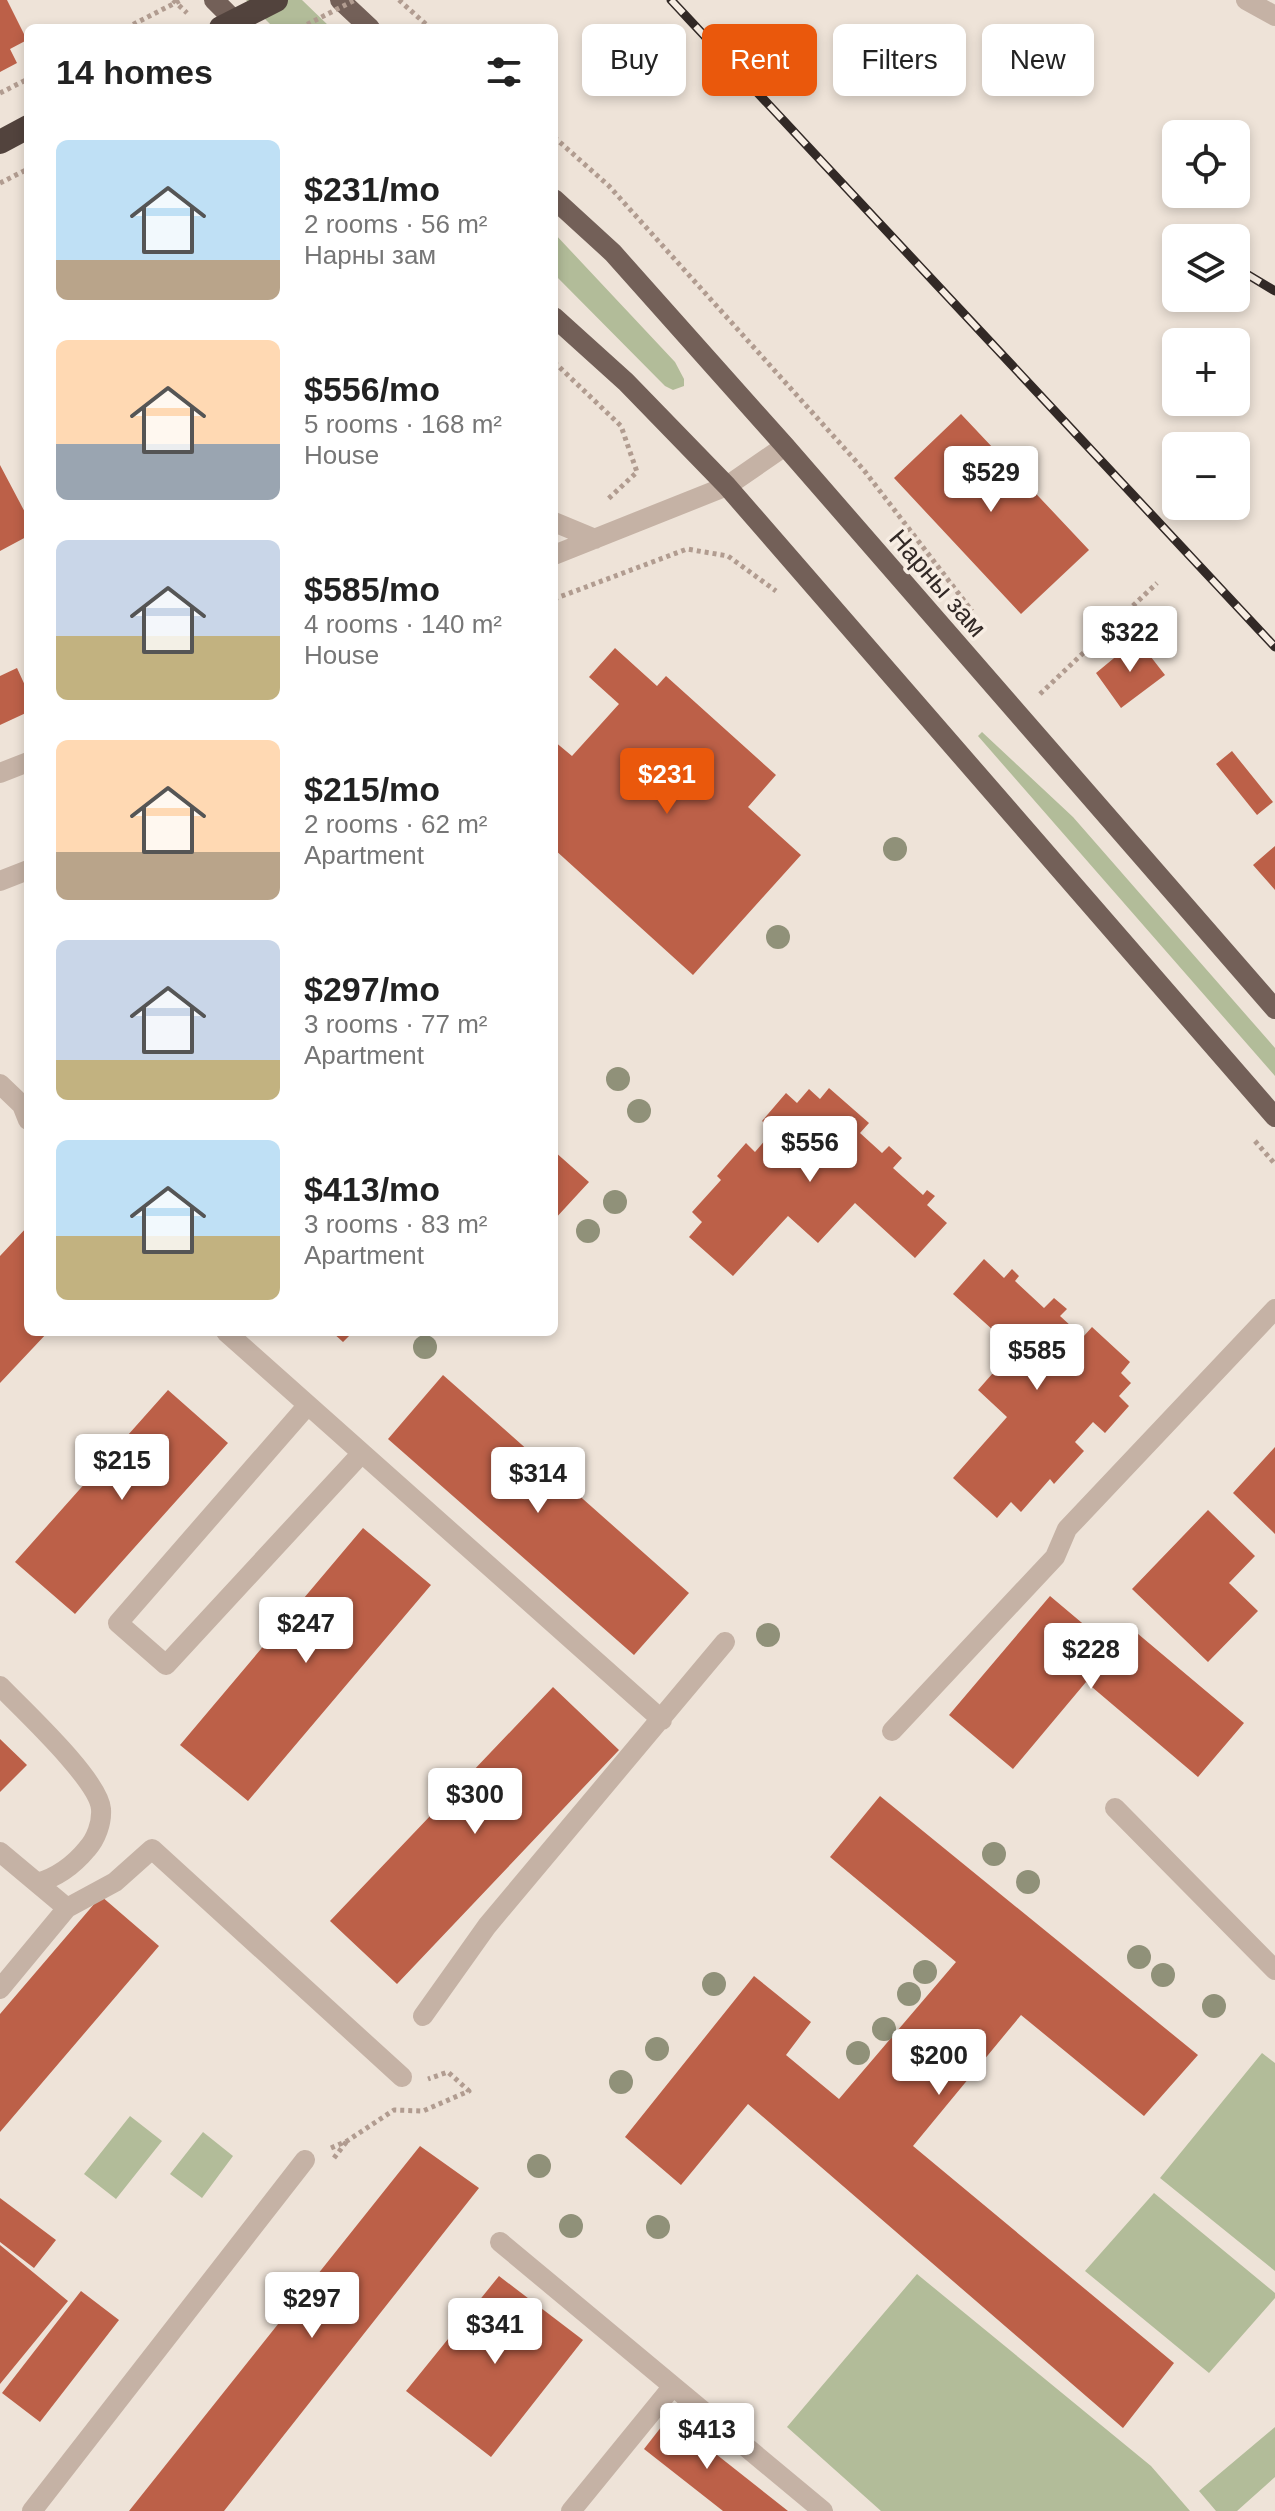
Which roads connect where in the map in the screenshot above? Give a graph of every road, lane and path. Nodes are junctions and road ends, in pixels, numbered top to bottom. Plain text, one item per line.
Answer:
1 (181, 0) edge
2 (214, 0) edge
3 (276, 0) edge
4 (340, 0) edge
5 (355, 0) edge
6 (399, 0) edge
7 (1246, 0) edge
8 (1275, 16) edge
9 (134, 24) edge
10 (229, 24) edge
11 (238, 24) edge
12 (308, 24) edge
13 (366, 24) edge
14 (426, 24) edge
15 (24, 81) edge
16 (0, 93) edge
17 (24, 129) edge
18 (558, 141) edge
19 (0, 142) edge
20 (24, 171) edge
21 (0, 183) edge
22 (558, 203) edge
23 (558, 321) edge
24 (558, 366) edge
25 (785, 446) junction
26 (863, 469) dead end
27 (727, 486) junction
28 (603, 504) dead end
29 (558, 524) edge
30 (595, 539) junction
31 (558, 553) edge
32 (1157, 583) dead end
33 (781, 595) dead end
34 (558, 597) edge
35 (1040, 694) dead end
36 (24, 764) edge
37 (0, 773) edge
38 (24, 872) edge
39 (0, 881) edge
40 (1275, 1009) edge
41 (0, 1084) edge
42 (24, 1110) edge
43 (1275, 1117) edge
44 (1254, 1140) dead end
45 (1275, 1164) edge
46 (1275, 1309) edge
47 (230, 1336) edge
48 (307, 1406) junction
49 (361, 1454) junction
50 (725, 1642) dead end
51 (0, 1686) edge
52 (662, 1720) junction
53 (892, 1731) dead end
54 (1115, 1808) dead end
55 (0, 1852) edge
56 (37, 1883) junction
57 (67, 1908) junction
58 (1275, 1970) edge
59 (0, 1989) edge
60 (423, 2016) dead end
61 (448, 2072) dead end
62 (402, 2077) dead end
63 (305, 2160) joint
64 (500, 2242) dead end
65 (673, 2386) junction
66 (32, 2511) edge
67 (571, 2511) edge
68 (823, 2511) edge

1 - 9 path, bridge
2 - 11 main road
3 - 10 highway, bridge
4 - 13 main road
5 - 12 path, bridge
6 - 14 path
7 - 8 street
15 - 16 path
17 - 19 highway
18 - 26 path
20 - 21 path
22 - 25 main road, Нарны зам
23 - 27 main road
24 - 28 path
25 - 27 street
25 - 40 main road, Нарны зам
27 - 30 street
27 - 43 main road
29 - 30 street
30 - 31 street
32 - 35 path
33 - 34 path
36 - 37 street
38 - 39 street
41 - 42 street
44 - 45 path
46 - 53 street
47 - 48 street
48 - 49 street
48 - 49 street
49 - 52 street
50 - 52 street
51 - 56 street
52 - 60 street
54 - 58 street
55 - 56 street
56 - 57 street
57 - 59 street
57 - 62 street
61 - 63 path
63 - 66 street
64 - 65 street
65 - 67 street
65 - 68 street

